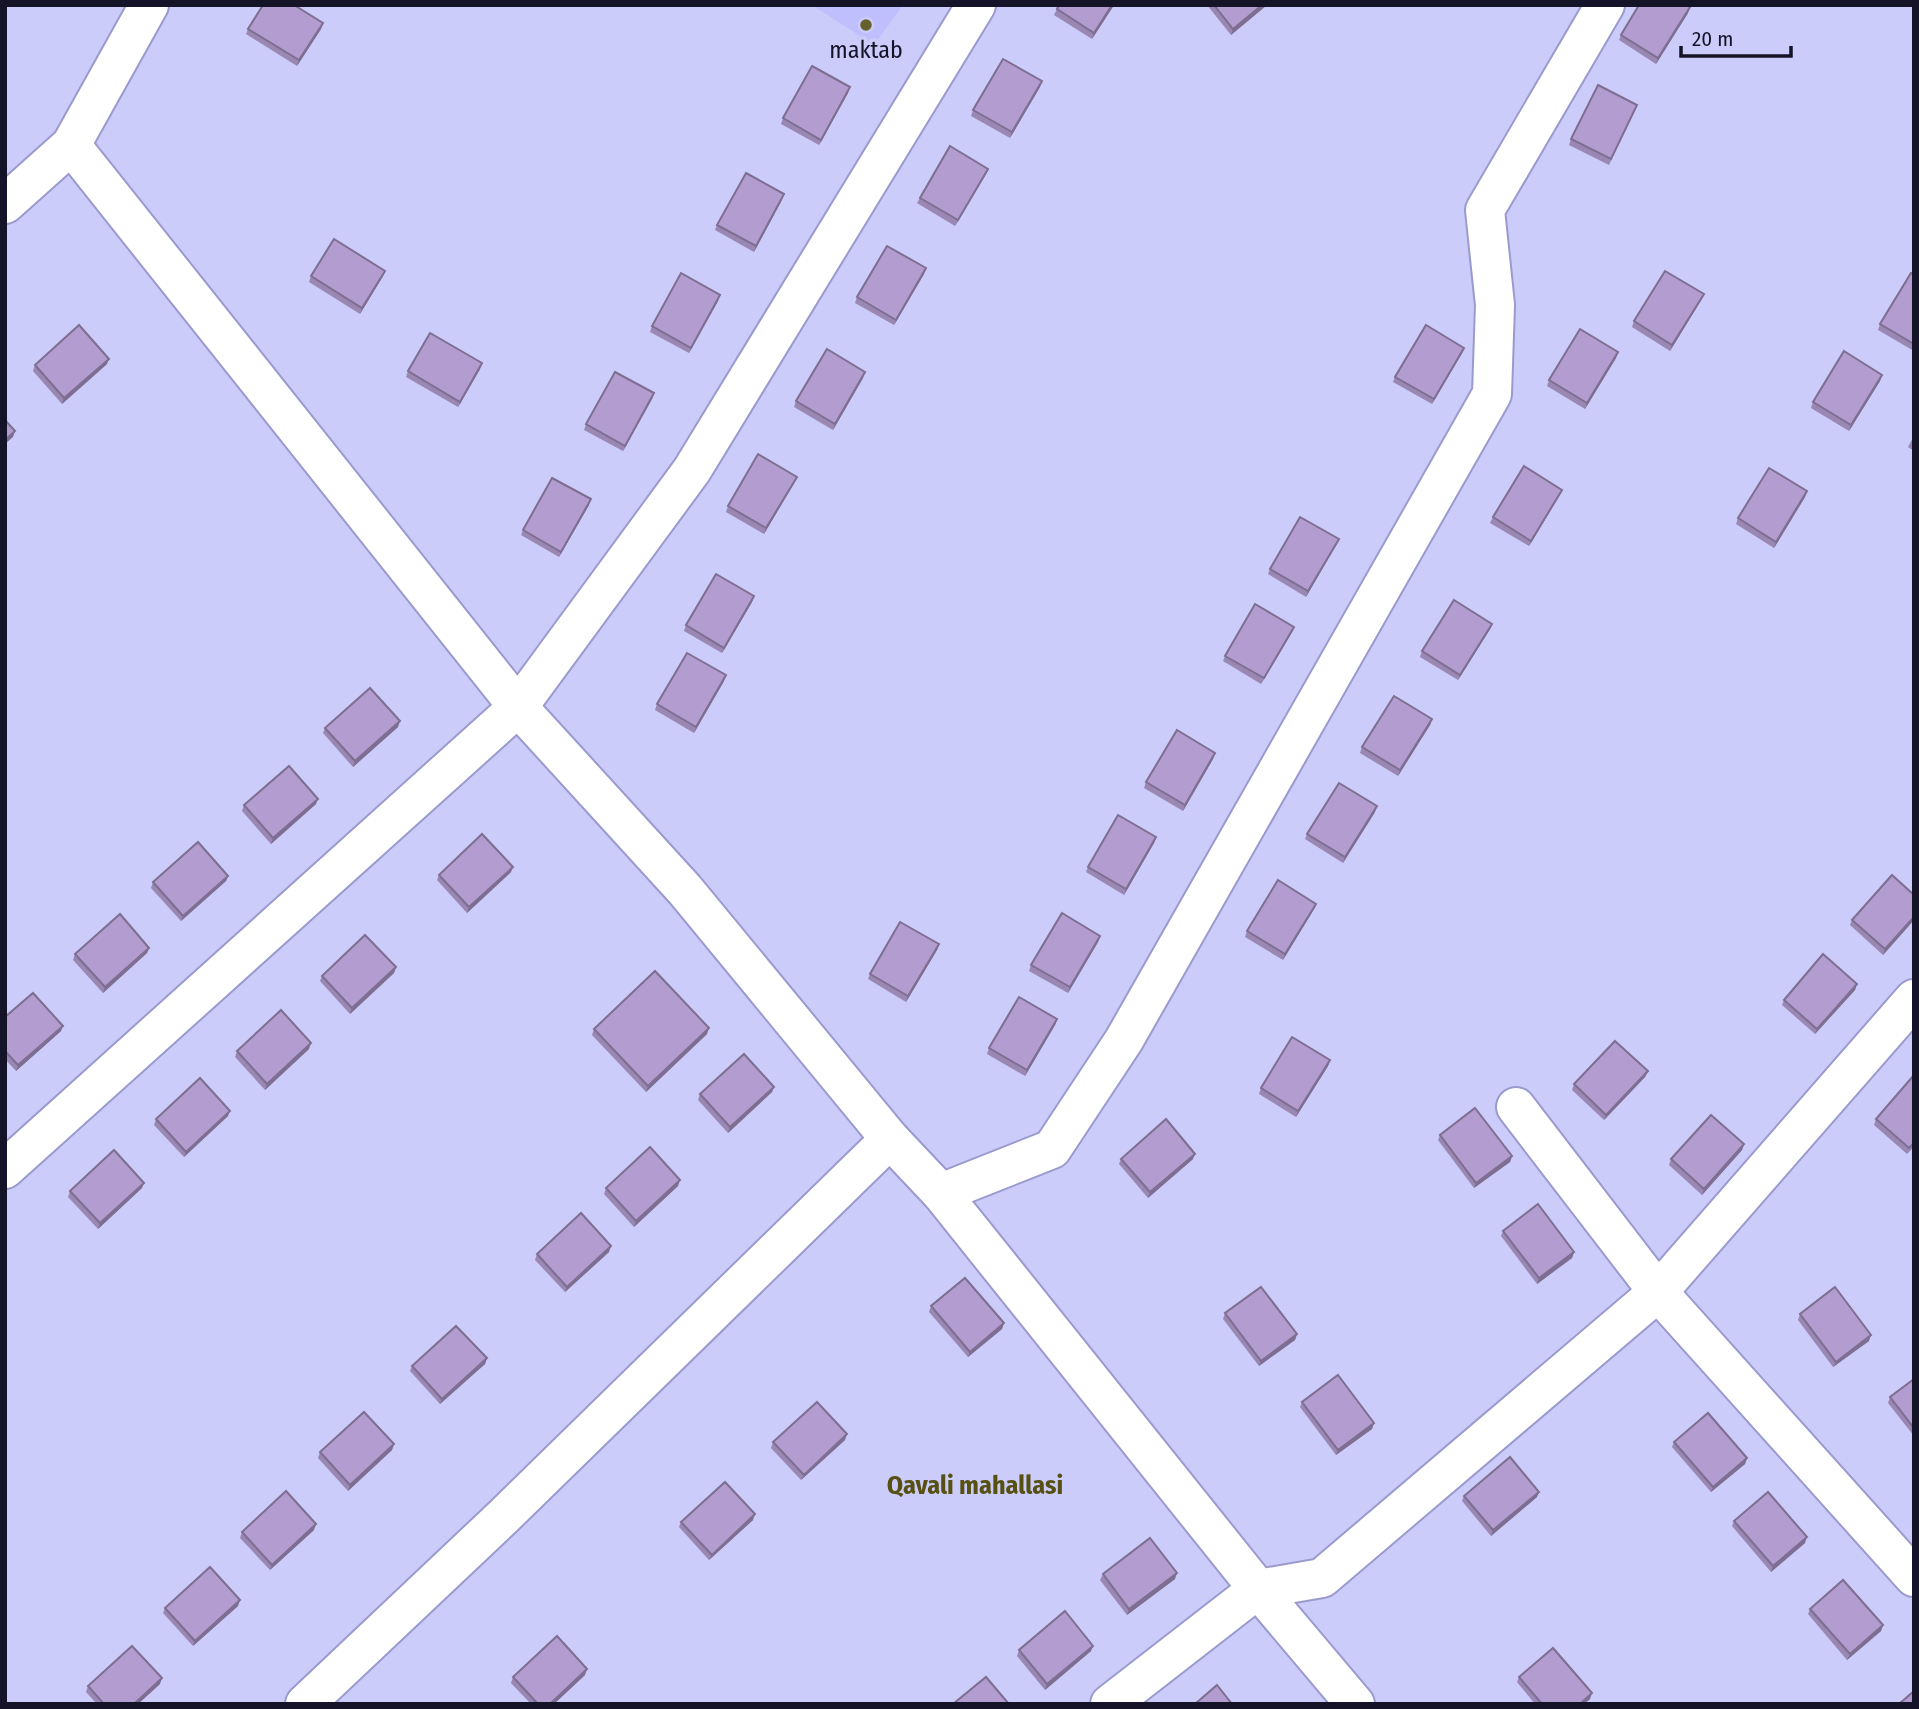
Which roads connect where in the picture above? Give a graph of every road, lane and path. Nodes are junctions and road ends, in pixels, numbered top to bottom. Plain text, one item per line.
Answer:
1 (149, 5) edge
2 (976, 5) edge
3 (1605, 5) edge
4 (71, 145) junction
5 (5, 204) edge
6 (518, 707) junction
7 (1914, 999) edge
8 (1516, 1108) dead end
9 (890, 1139) junction
10 (5, 1169) edge
11 (941, 1194) junction
12 (1658, 1292) junction
13 (1914, 1577) edge
14 (1258, 1589) junction
15 (305, 1704) edge
16 (1110, 1704) edge
17 (1355, 1704) edge

1 - 4 street
2 - 6 street
3 - 11 street
4 - 5 street
4 - 6 street
6 - 9 street
6 - 10 street
7 - 12 street
8 - 12 street
9 - 11 street
9 - 15 street
11 - 14 street
12 - 13 street
12 - 14 street
14 - 16 street
14 - 17 street

